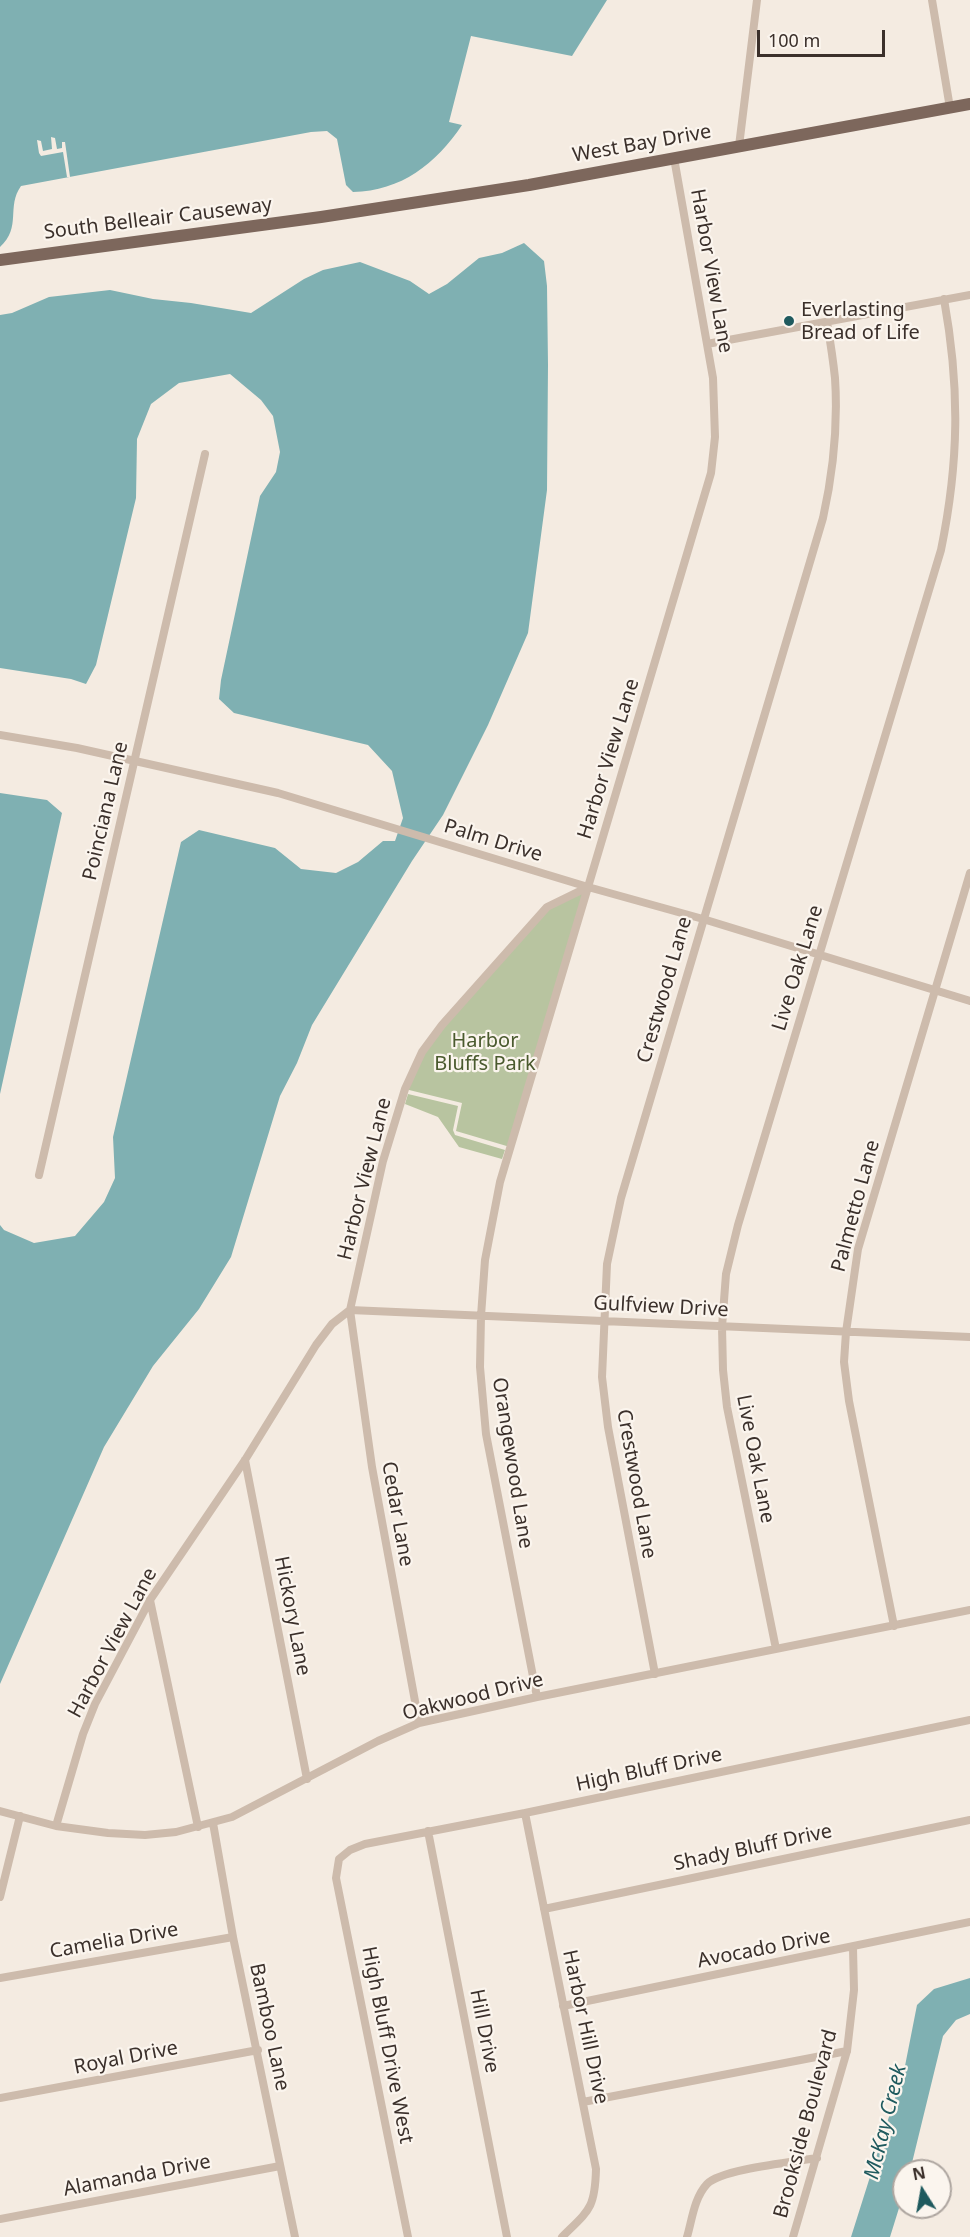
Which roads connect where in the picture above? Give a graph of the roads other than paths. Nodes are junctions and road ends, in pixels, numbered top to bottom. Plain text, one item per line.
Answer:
1 (757, 0) edge
2 (932, 0) edge
3 (970, 104) edge
4 (950, 108) junction
5 (739, 146) junction
6 (674, 158) junction
7 (321, 218) joint
8 (0, 260) edge
9 (970, 295) edge
10 (944, 299) junction
11 (827, 322) junction
12 (707, 344) junction
13 (205, 454) dead end
14 (0, 735) edge
15 (134, 761) junction
16 (970, 873) edge
17 (588, 887) junction
18 (703, 919) junction
19 (819, 956) junction
20 (935, 991) junction
21 (970, 1001) edge
22 (39, 1175) dead end
23 (350, 1310) junction
24 (481, 1316) junction
25 (604, 1321) junction
26 (722, 1327) junction
27 (846, 1332) junction
28 (970, 1337) edge
29 (245, 1460) junction
30 (150, 1600) junction
31 (970, 1610) edge
32 (894, 1626) junction
33 (776, 1649) junction
34 (655, 1674) junction
35 (537, 1697) junction
36 (970, 1720) edge
37 (419, 1723) junction
38 (307, 1779) junction
39 (0, 1811) edge
40 (525, 1813) junction
41 (20, 1816) junction
42 (970, 1820) edge
43 (213, 1823) junction
44 (56, 1826) junction
45 (198, 1827) junction
46 (428, 1831) junction
47 (339, 1859) joint
48 (0, 1897) edge
49 (544, 1909) junction
50 (970, 1922) edge
51 (233, 1937) junction
52 (853, 1948) junction
53 (0, 1978) edge
54 (563, 2006) junction
55 (258, 2050) junction
56 (847, 2051) junction
57 (0, 2098) edge
58 (583, 2102) junction
59 (817, 2158) junction
60 (280, 2166) junction
61 (0, 2219) edge
62 (295, 2237) edge
63 (408, 2237) edge
64 (507, 2237) edge
65 (562, 2237) edge
66 (687, 2237) edge
67 (793, 2237) edge

1 - 5 street
2 - 4 street
3 - 4 main road, West Bay Drive
4 - 5 main road, West Bay Drive
5 - 6 main road, West Bay Drive
6 - 7 main road, West Bay Drive
6 - 12 street, Harbor View Lane
7 - 8 main road, South Belleair Causeway
9 - 10 street
10 - 11 street
10 - 19 street, Live Oak Lane
11 - 12 street
11 - 18 street, Crestwood Lane
12 - 17 street, Harbor View Lane
13 - 15 street, Poinciana Lane
14 - 15 street, Palm Drive
15 - 17 street, Palm Drive
15 - 22 street, Poinciana Lane
16 - 20 street, Palmetto Lane
17 - 18 street, Palm Drive
17 - 23 street, Harbor View Lane
17 - 24 street, Orangewood Lane
18 - 19 street, Palm Drive
18 - 25 street, Crestwood Lane
19 - 20 street, Palm Drive
19 - 26 street, Live Oak Lane
20 - 21 street, Palm Drive
20 - 27 street, Palmetto Lane
23 - 24 street, Gulfview Drive
23 - 29 street, Harbor View Lane
23 - 37 street, Cedar Lane
24 - 25 street, Gulfview Drive
24 - 35 street, Orangewood Lane
25 - 26 street, Gulfview Drive
25 - 34 street, Crestwood Lane
26 - 27 street, Gulfview Drive
26 - 33 street, Live Oak Lane
27 - 28 street, Gulfview Drive
27 - 32 street, Palmetto Lane
29 - 30 street, Harbor View Lane
29 - 38 street, Hickory Lane
30 - 44 street, Harbor View Lane
30 - 45 street
31 - 32 street, Oakwood Drive
32 - 33 street, Oakwood Drive
33 - 34 street, Oakwood Drive
34 - 35 street, Oakwood Drive
35 - 37 street, Oakwood Drive
36 - 40 street, High Bluff Drive
37 - 38 street, Oakwood Drive
38 - 43 street, Oakwood Drive
39 - 41 street, Oakwood Drive
40 - 46 street, High Bluff Drive
40 - 49 street, Harbor Hill Drive
41 - 44 street, Oakwood Drive
41 - 48 street
42 - 49 street, Shady Bluff Drive
43 - 45 street, Oakwood Drive
43 - 51 street, Bamboo Lane
44 - 45 street, Oakwood Drive
46 - 47 street, High Bluff Drive
46 - 64 street, Hill Drive
47 - 63 street, High Bluff Drive West
49 - 54 street, Harbor Hill Drive
50 - 52 street, Avocado Drive
51 - 53 street, Camelia Drive
51 - 55 street, Bamboo Lane
52 - 54 street, Avocado Drive
52 - 56 street, Brookside Boulevard
54 - 58 street, Harbor Hill Drive
55 - 57 street, Royal Drive
55 - 60 street, Bamboo Lane
56 - 58 street
56 - 59 street, Brookside Boulevard
58 - 65 street, Harbor Hill Drive
59 - 66 street
59 - 67 street, Brookside Boulevard
60 - 61 street, Alamanda Drive
60 - 62 street, Bamboo Lane

